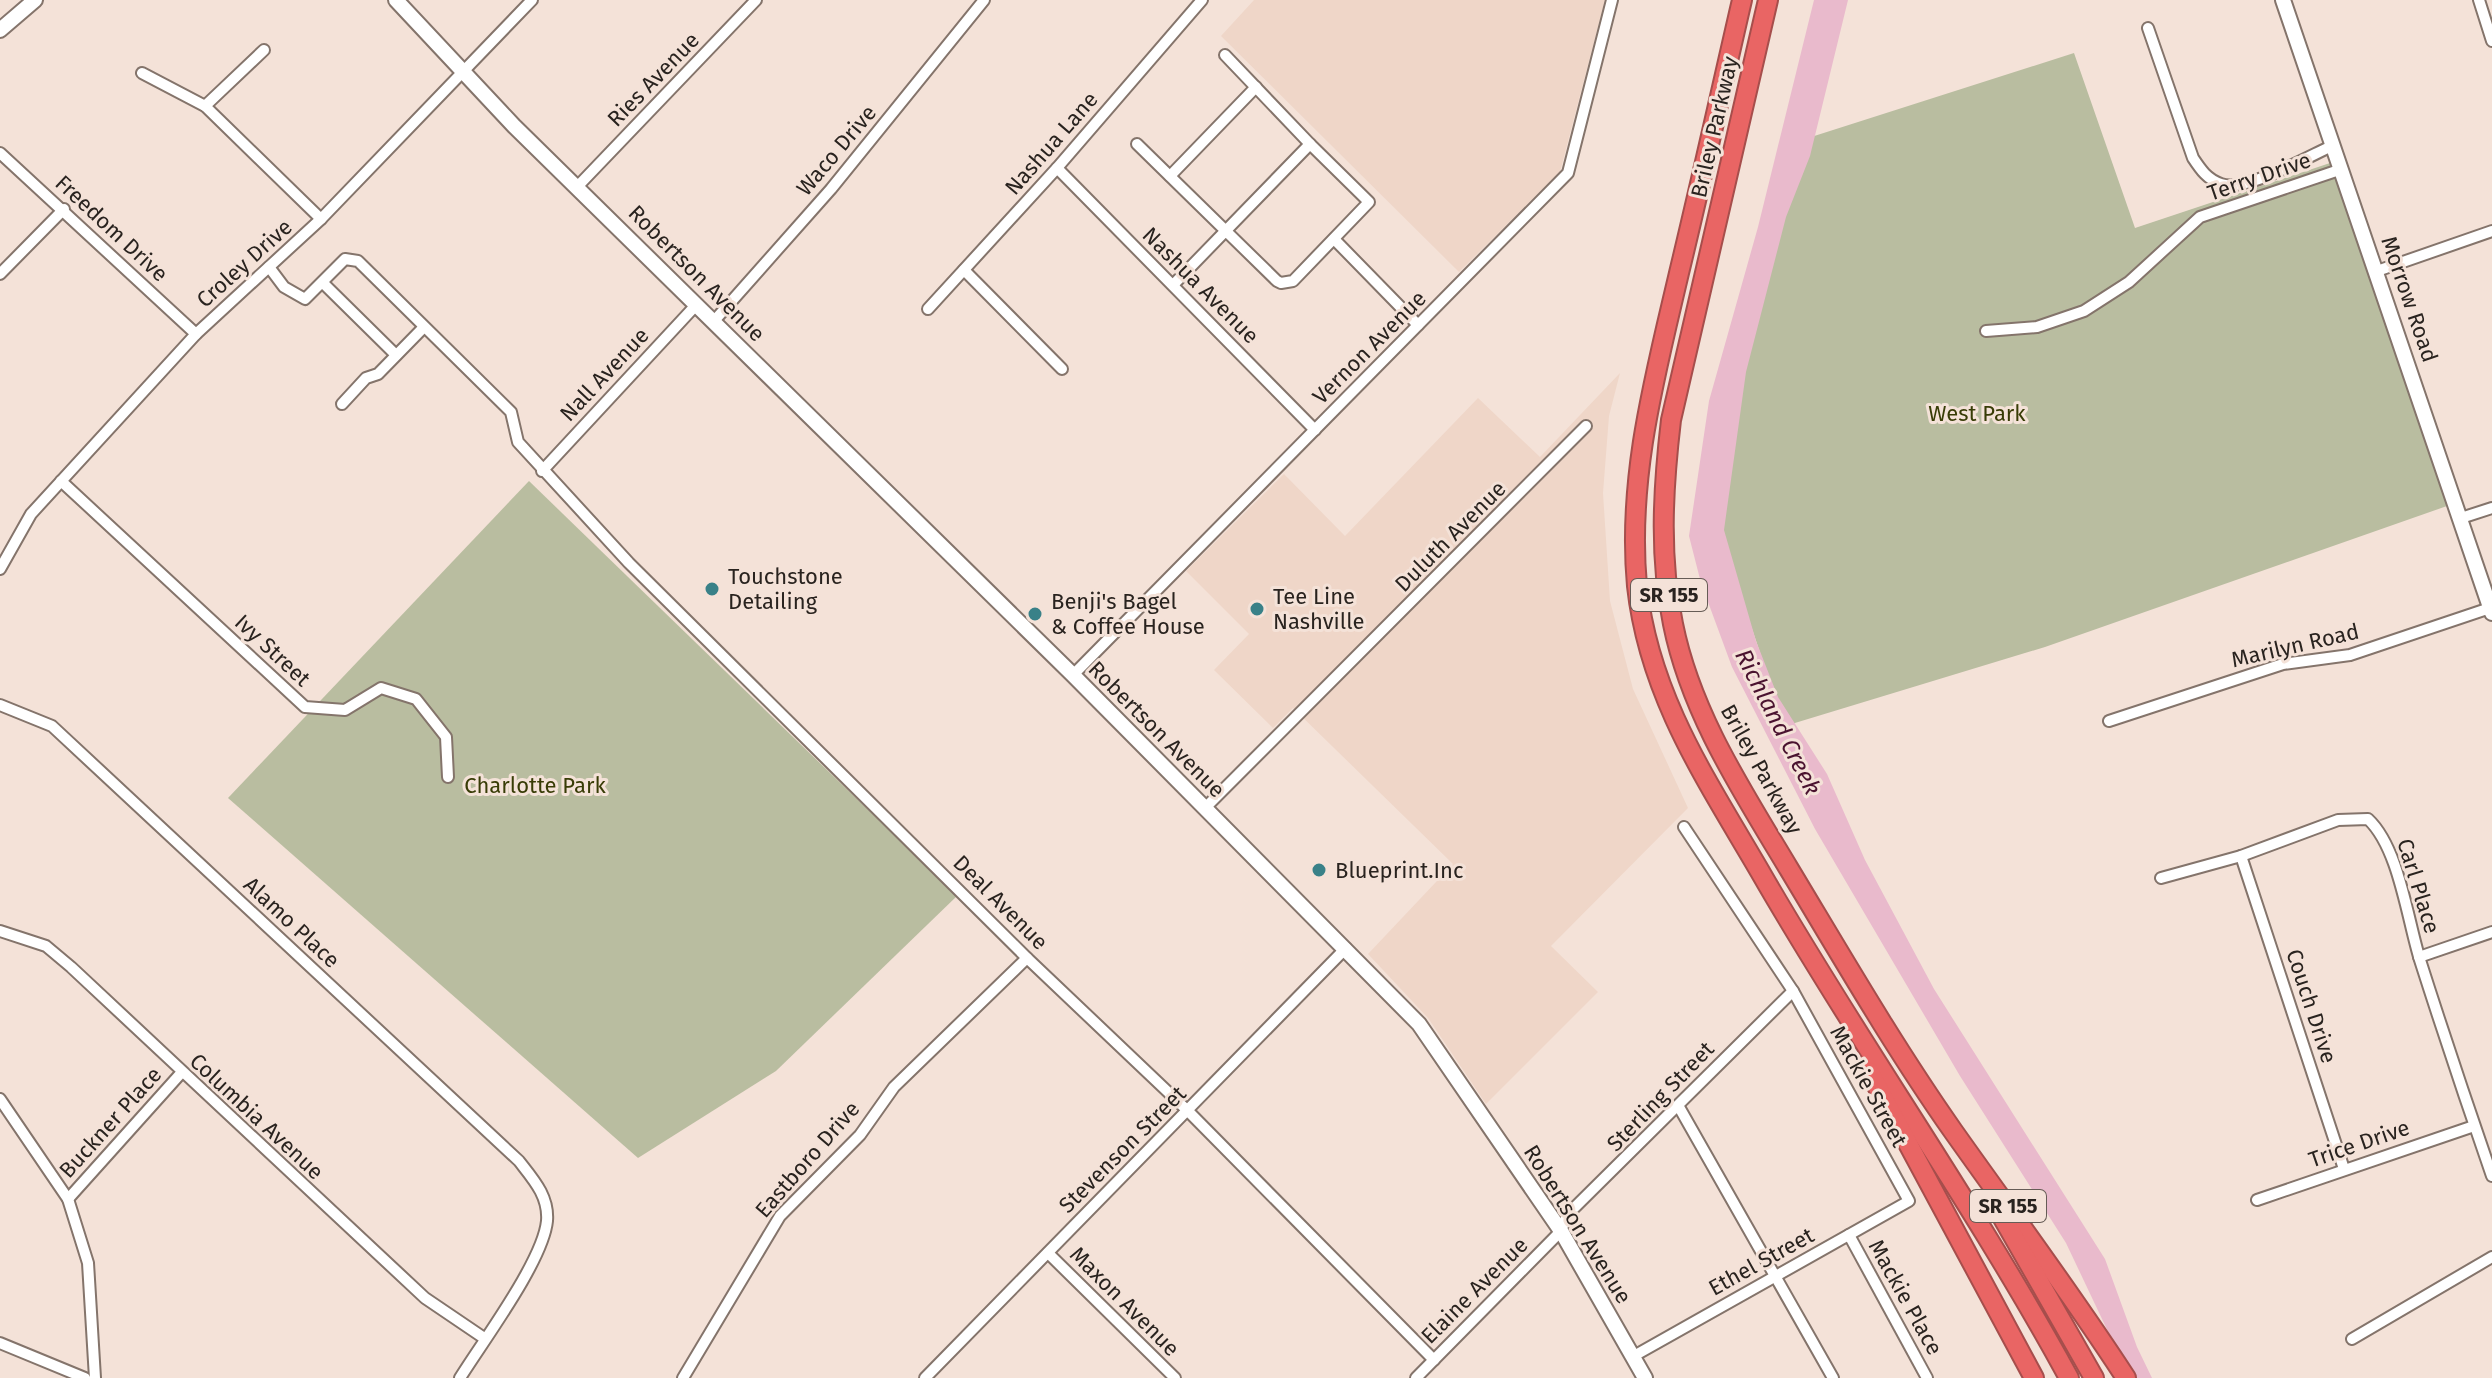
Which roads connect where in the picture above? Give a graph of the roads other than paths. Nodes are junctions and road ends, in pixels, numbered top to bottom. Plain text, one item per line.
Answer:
1 (35, 0) edge
2 (396, 0) edge
3 (532, 0) edge
4 (756, 0) edge
5 (984, 0) edge
6 (1202, 0) edge
7 (1612, 0) edge
8 (1742, 0) edge
9 (1768, 0) edge
10 (2283, 0) edge
11 (2479, 0) edge
12 (2148, 28) dead end
13 (0, 30) edge
14 (2492, 41) edge
15 (264, 50) dead end
16 (1225, 55) dead end
17 (142, 73) dead end
18 (463, 74) junction
19 (1256, 87) junction
20 (205, 106) junction
21 (1137, 144) dead end
22 (1310, 144) junction
23 (2334, 145) junction
24 (0, 153) edge
25 (1057, 168) junction
26 (2342, 169) junction
27 (1170, 176) junction
28 (578, 186) junction
29 (64, 209) junction
30 (321, 219) junction
31 (1226, 230) junction
32 (2492, 231) edge
33 (1334, 239) junction
34 (269, 267) junction
35 (964, 270) junction
36 (2377, 271) junction
37 (0, 274) edge
38 (323, 283) junction
39 (1173, 285) junction
40 (697, 304) junction
41 (928, 309) dead end
42 (714, 321) junction
43 (1418, 325) junction
44 (424, 327) junction
45 (1986, 331) dead end
46 (196, 334) junction
47 (396, 355) junction
48 (1062, 369) dead end
49 (342, 404) dead end
50 (1586, 426) dead end
51 (1315, 430) junction
52 (542, 471) junction
53 (61, 481) junction
54 (2492, 508) edge
55 (2461, 518) junction
56 (0, 569) edge
57 (2491, 611) edge
58 (1073, 675) junction
59 (0, 705) edge
60 (2109, 721) dead end
61 (448, 777) dead end
62 (1205, 808) junction
63 (1684, 827) dead end
64 (2241, 856) junction
65 (2161, 878) dead end
66 (0, 931) edge
67 (2492, 932) edge
68 (1346, 948) junction
69 (1807, 952) junction
70 (2419, 957) junction
71 (1027, 958) junction
72 (1793, 991) junction
73 (182, 1072) junction
74 (0, 1099) edge
75 (1679, 1107) junction
76 (1188, 1111) junction
77 (2474, 1126) junction
78 (1951, 1128) junction
79 (2344, 1169) junction
80 (2492, 1176) edge
81 (68, 1199) junction
82 (2257, 1200) dead end
83 (1909, 1201) joint
84 (1561, 1231) junction
85 (1849, 1235) junction
86 (1048, 1253) junction
87 (2492, 1257) edge
88 (1776, 1276) junction
89 (484, 1338) junction
90 (2352, 1339) dead end
91 (0, 1343) edge
92 (1632, 1357) junction
93 (1434, 1360) junction
94 (1643, 1377) edge
95 (85, 1378) edge
96 (95, 1378) edge
97 (460, 1378) edge
98 (683, 1378) edge
99 (925, 1378) edge
100 (1175, 1378) edge
101 (1416, 1378) edge
102 (1833, 1378) edge
103 (1927, 1378) edge
104 (2034, 1378) edge
105 (2069, 1378) edge
106 (2094, 1378) edge
107 (2126, 1378) edge

1 - 13 street
2 - 18 street, Robertson Avenue
3 - 18 street, Croley Drive
4 - 28 street, Ries Avenue
5 - 42 street, Waco Drive
6 - 25 street, Nashua Lane
7 - 43 street, Vernon Avenue
8 - 69 highway, Briley Parkway / SR 155
9 - 78 highway, Briley Parkway / SR 155
10 - 23 street, Morrow Road
11 - 14 street
12 - 23 street, Terry Drive
15 - 20 street
16 - 19 street
17 - 20 street
18 - 28 street, Robertson Avenue
18 - 30 street, Croley Drive
19 - 22 street
19 - 27 street
20 - 30 street
21 - 27 street
22 - 31 street
22 - 33 street
23 - 26 street, Morrow Road
24 - 29 street, Freedom Drive
25 - 35 street, Nashua Lane
25 - 39 street, Nashua Avenue
26 - 36 street, Morrow Road
26 - 45 street, Terry Drive
27 - 31 street
28 - 40 street, Robertson Avenue
29 - 37 street
29 - 46 street, Freedom Drive
30 - 34 street, Croley Drive
31 - 33 street
31 - 39 street
32 - 36 street
33 - 43 street
34 - 38 street
34 - 46 street, Croley Drive
35 - 41 street, Nashua Lane
35 - 48 street
36 - 55 street, Morrow Road
38 - 44 street, Deal Avenue
38 - 47 street
39 - 51 street, Nashua Avenue
40 - 42 street, Robertson Avenue
40 - 52 street, Nall Avenue
42 - 58 street, Robertson Avenue
43 - 51 street, Vernon Avenue
44 - 47 street
44 - 52 street, Deal Avenue
46 - 53 street, Croley Drive
47 - 49 street
50 - 62 street, Duluth Avenue
51 - 58 street, Vernon Avenue
52 - 71 street, Deal Avenue
53 - 56 street, Croley Drive
53 - 61 street, Ivy Street
54 - 55 street
55 - 57 street, Morrow Road
57 - 60 street, Marilyn Road
58 - 62 street, Robertson Avenue
59 - 89 street, Alamo Place
62 - 68 street, Robertson Avenue
63 - 72 street, Mackie Street
64 - 65 street, Carl Place
64 - 70 street, Carl Place
64 - 79 street, Couch Drive
66 - 73 street, Columbia Avenue
67 - 70 street
68 - 76 street, Stevenson Street
68 - 84 street, Robertson Avenue
69 - 104 highway
69 - 105 highway, Briley Parkway / SR 155
70 - 77 street, Carl Place
71 - 76 street, Deal Avenue
71 - 98 street, Eastboro Drive
72 - 75 street, Sterling Street
72 - 83 street, Mackie Street
73 - 81 street, Buckner Place
73 - 89 street, Columbia Avenue
74 - 81 street
75 - 84 street, Sterling Street
75 - 88 street
76 - 86 street, Stevenson Street
76 - 93 street, Deal Avenue
77 - 79 street, Trice Drive
77 - 80 street, Carl Place
78 - 106 highway
78 - 107 highway, Briley Parkway / SR 155
79 - 82 street, Trice Drive
81 - 96 street
83 - 85 street, Ethel Street
84 - 92 street, Robertson Avenue
84 - 93 street, Elaine Avenue
85 - 88 street, Ethel Street
85 - 103 street, Mackie Place
86 - 99 street, Stevenson Street
86 - 100 street, Maxon Avenue
87 - 90 street
88 - 92 street, Ethel Street
88 - 102 street
89 - 97 street
91 - 95 street
92 - 94 street, Robertson Avenue
93 - 101 street, Elaine Avenue

